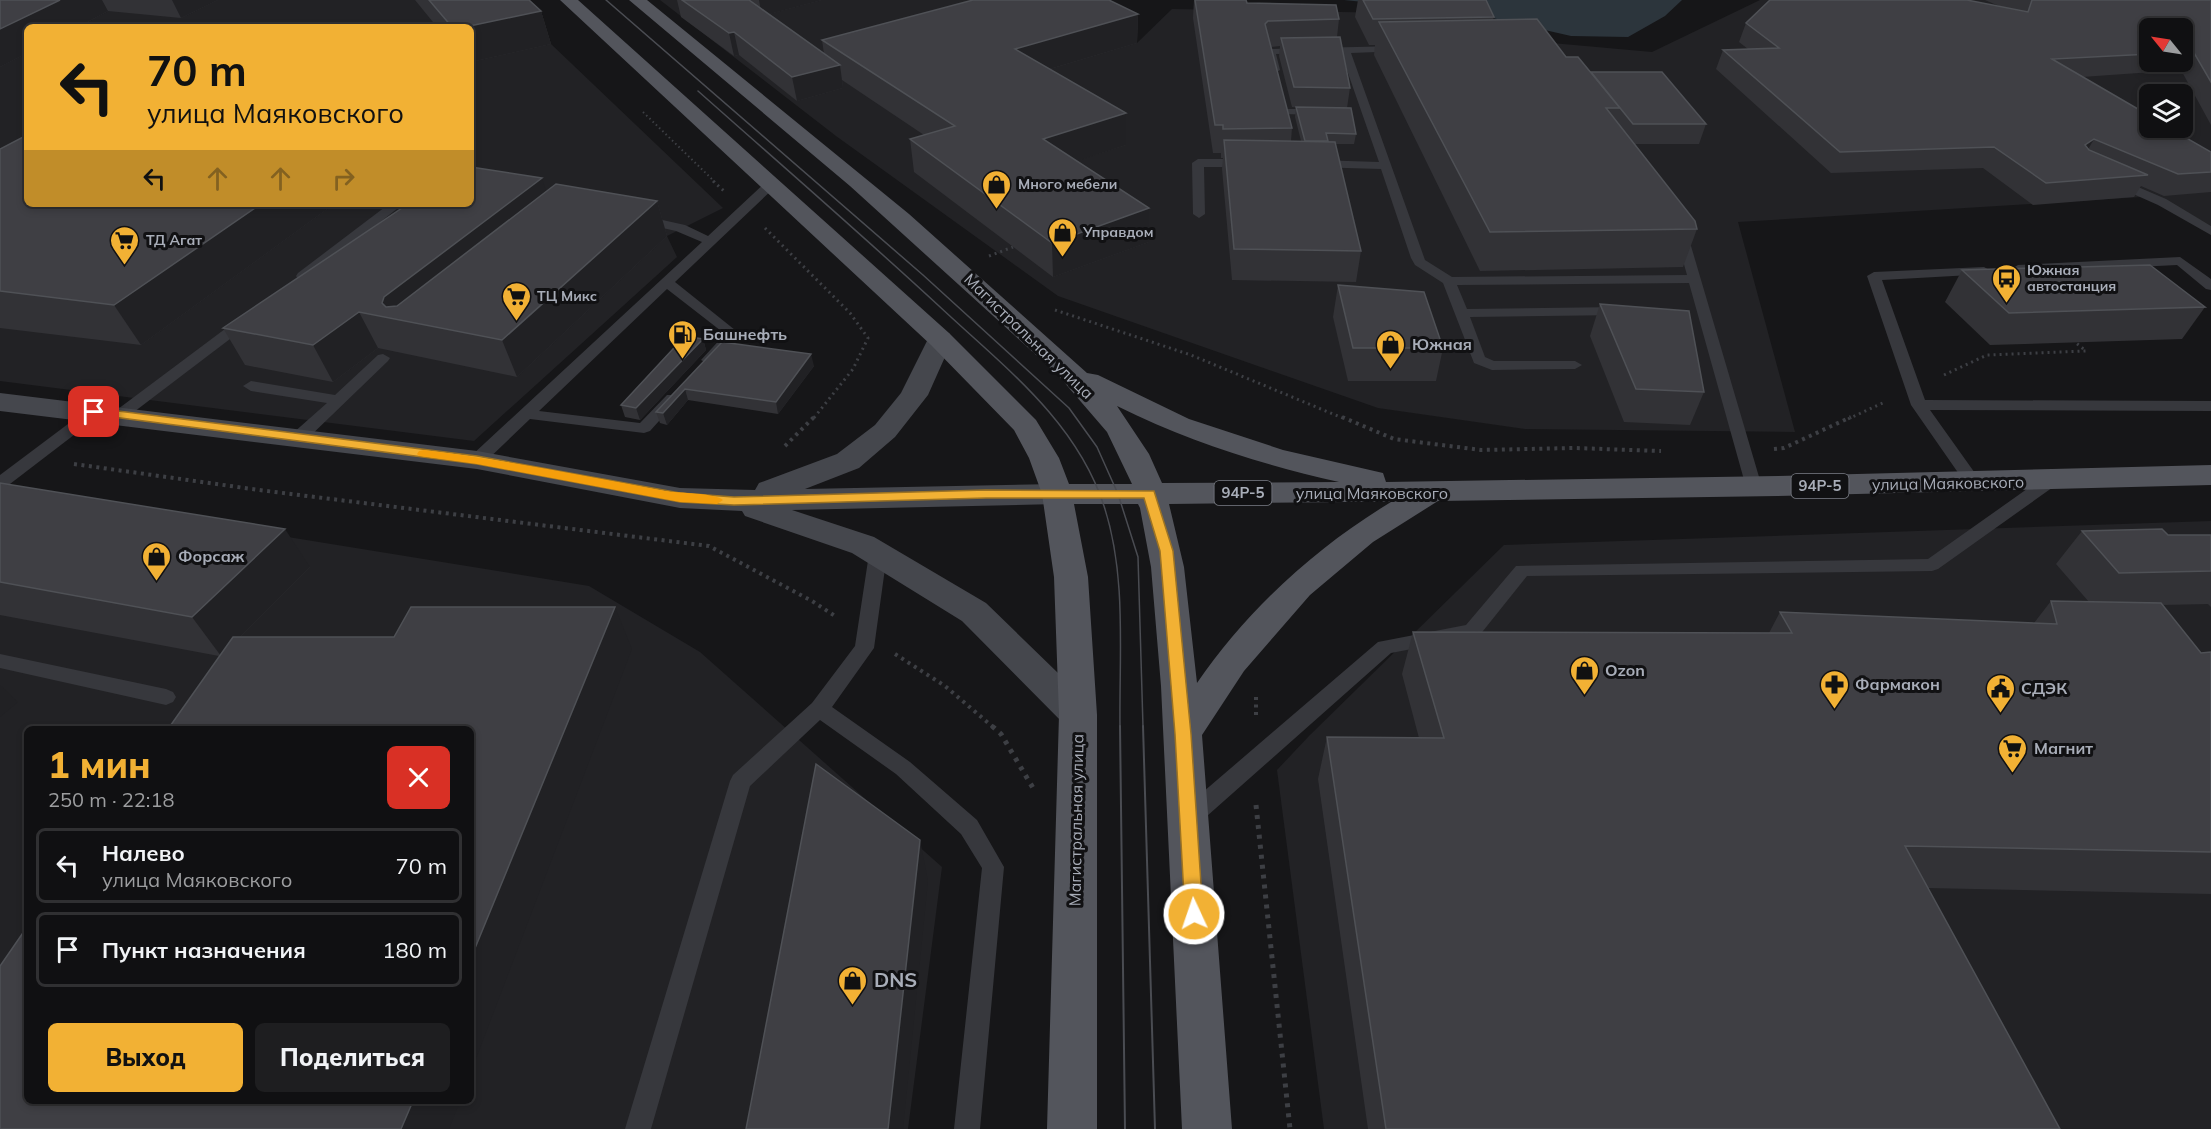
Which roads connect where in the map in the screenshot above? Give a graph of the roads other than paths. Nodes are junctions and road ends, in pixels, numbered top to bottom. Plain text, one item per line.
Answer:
1 (568, 0) edge
2 (637, 0) edge
3 (1415, 49) edge
4 (1345, 50) junction
5 (1278, 81) edge
6 (1286, 112) edge
7 (1332, 112) edge
8 (1254, 163) edge
9 (1299, 164) edge
10 (1386, 166) junction
11 (2109, 178) edge
12 (771, 184) junction
13 (393, 207) edge
14 (1199, 214) dead end
15 (627, 216) edge
16 (1679, 222) edge
17 (2211, 231) edge
18 (710, 241) junction
19 (1693, 279) junction
20 (1449, 281) junction
21 (296, 282) edge
22 (666, 282) junction
23 (2211, 285) edge
24 (259, 310) edge
25 (1633, 311) edge
26 (1461, 313) junction
27 (940, 339) junction
28 (383, 358) dead end
29 (1575, 365) dead end
30 (700, 368) edge
31 (1076, 376) junction
32 (684, 385) edge
33 (251, 386) dead end
34 (339, 400) junction
35 (0, 402) edge
36 (1919, 405) junction
37 (2211, 406) edge
38 (107, 413) junction
39 (526, 414) junction
40 (298, 438) junction
41 (477, 460) junction
42 (2211, 475) edge
43 (2050, 481) junction
44 (0, 483) edge
45 (1974, 483) junction
46 (1754, 487) junction
47 (1430, 493) junction
48 (1057, 494) junction
49 (1149, 494) junction
50 (734, 501) junction
51 (878, 554) junction
52 (0, 661) edge
53 (166, 697) dead end
54 (819, 709) junction
55 (1078, 715) junction
56 (1183, 734) junction
57 (1188, 818) junction
58 (638, 1129) edge
59 (967, 1129) edge
60 (1072, 1129) edge
61 (1207, 1129) edge

1 - 12 main road, Магистральная улица
2 - 31 main road, Магистральная улица
3 - 4 lane
4 - 5 lane
4 - 10 lane
6 - 7 lane
8 - 14 lane
9 - 10 lane
10 - 20 lane
11 - 17 lane
12 - 18 lane
12 - 27 main road, Магистральная улица
13 - 21 lane
15 - 18 lane
16 - 19 lane
18 - 22 lane
19 - 20 lane
19 - 46 lane
20 - 26 lane
22 - 30 lane
22 - 39 lane
23 - 36 lane
24 - 38 lane
25 - 26 lane
26 - 29 lane
27 - 48 main road, Магистральная улица
27 - 50 main road
28 - 34 lane
31 - 47 main road
31 - 49 main road, Магистральная улица
32 - 39 lane
33 - 34 lane
34 - 40 lane
35 - 38 main road, улица Маяковского
36 - 37 lane
36 - 45 lane
38 - 40 main road, улица Маяковского
38 - 44 lane
39 - 41 lane
40 - 41 main road, улица Маяковского
41 - 50 main road, улица Маяковского
42 - 43 main road, улица Маяковского / 94Р-5
43 - 45 main road, улица Маяковского / 94Р-5
43 - 57 lane
45 - 46 main road, улица Маяковского / 94Р-5
46 - 47 main road, улица Маяковского / 94Р-5
47 - 49 main road, улица Маяковского / 94Р-5
47 - 56 main road
48 - 49 main road, улица Маяковского / 94Р-5
48 - 50 main road, улица Маяковского
48 - 55 main road, Магистральная улица
49 - 56 main road, Магистральная улица
50 - 51 main road
51 - 54 lane
51 - 55 main road
52 - 53 lane
54 - 58 lane
54 - 59 lane
55 - 60 main road, Магистральная улица
56 - 57 main road, Магистральная улица
57 - 61 main road, Магистральная улица

